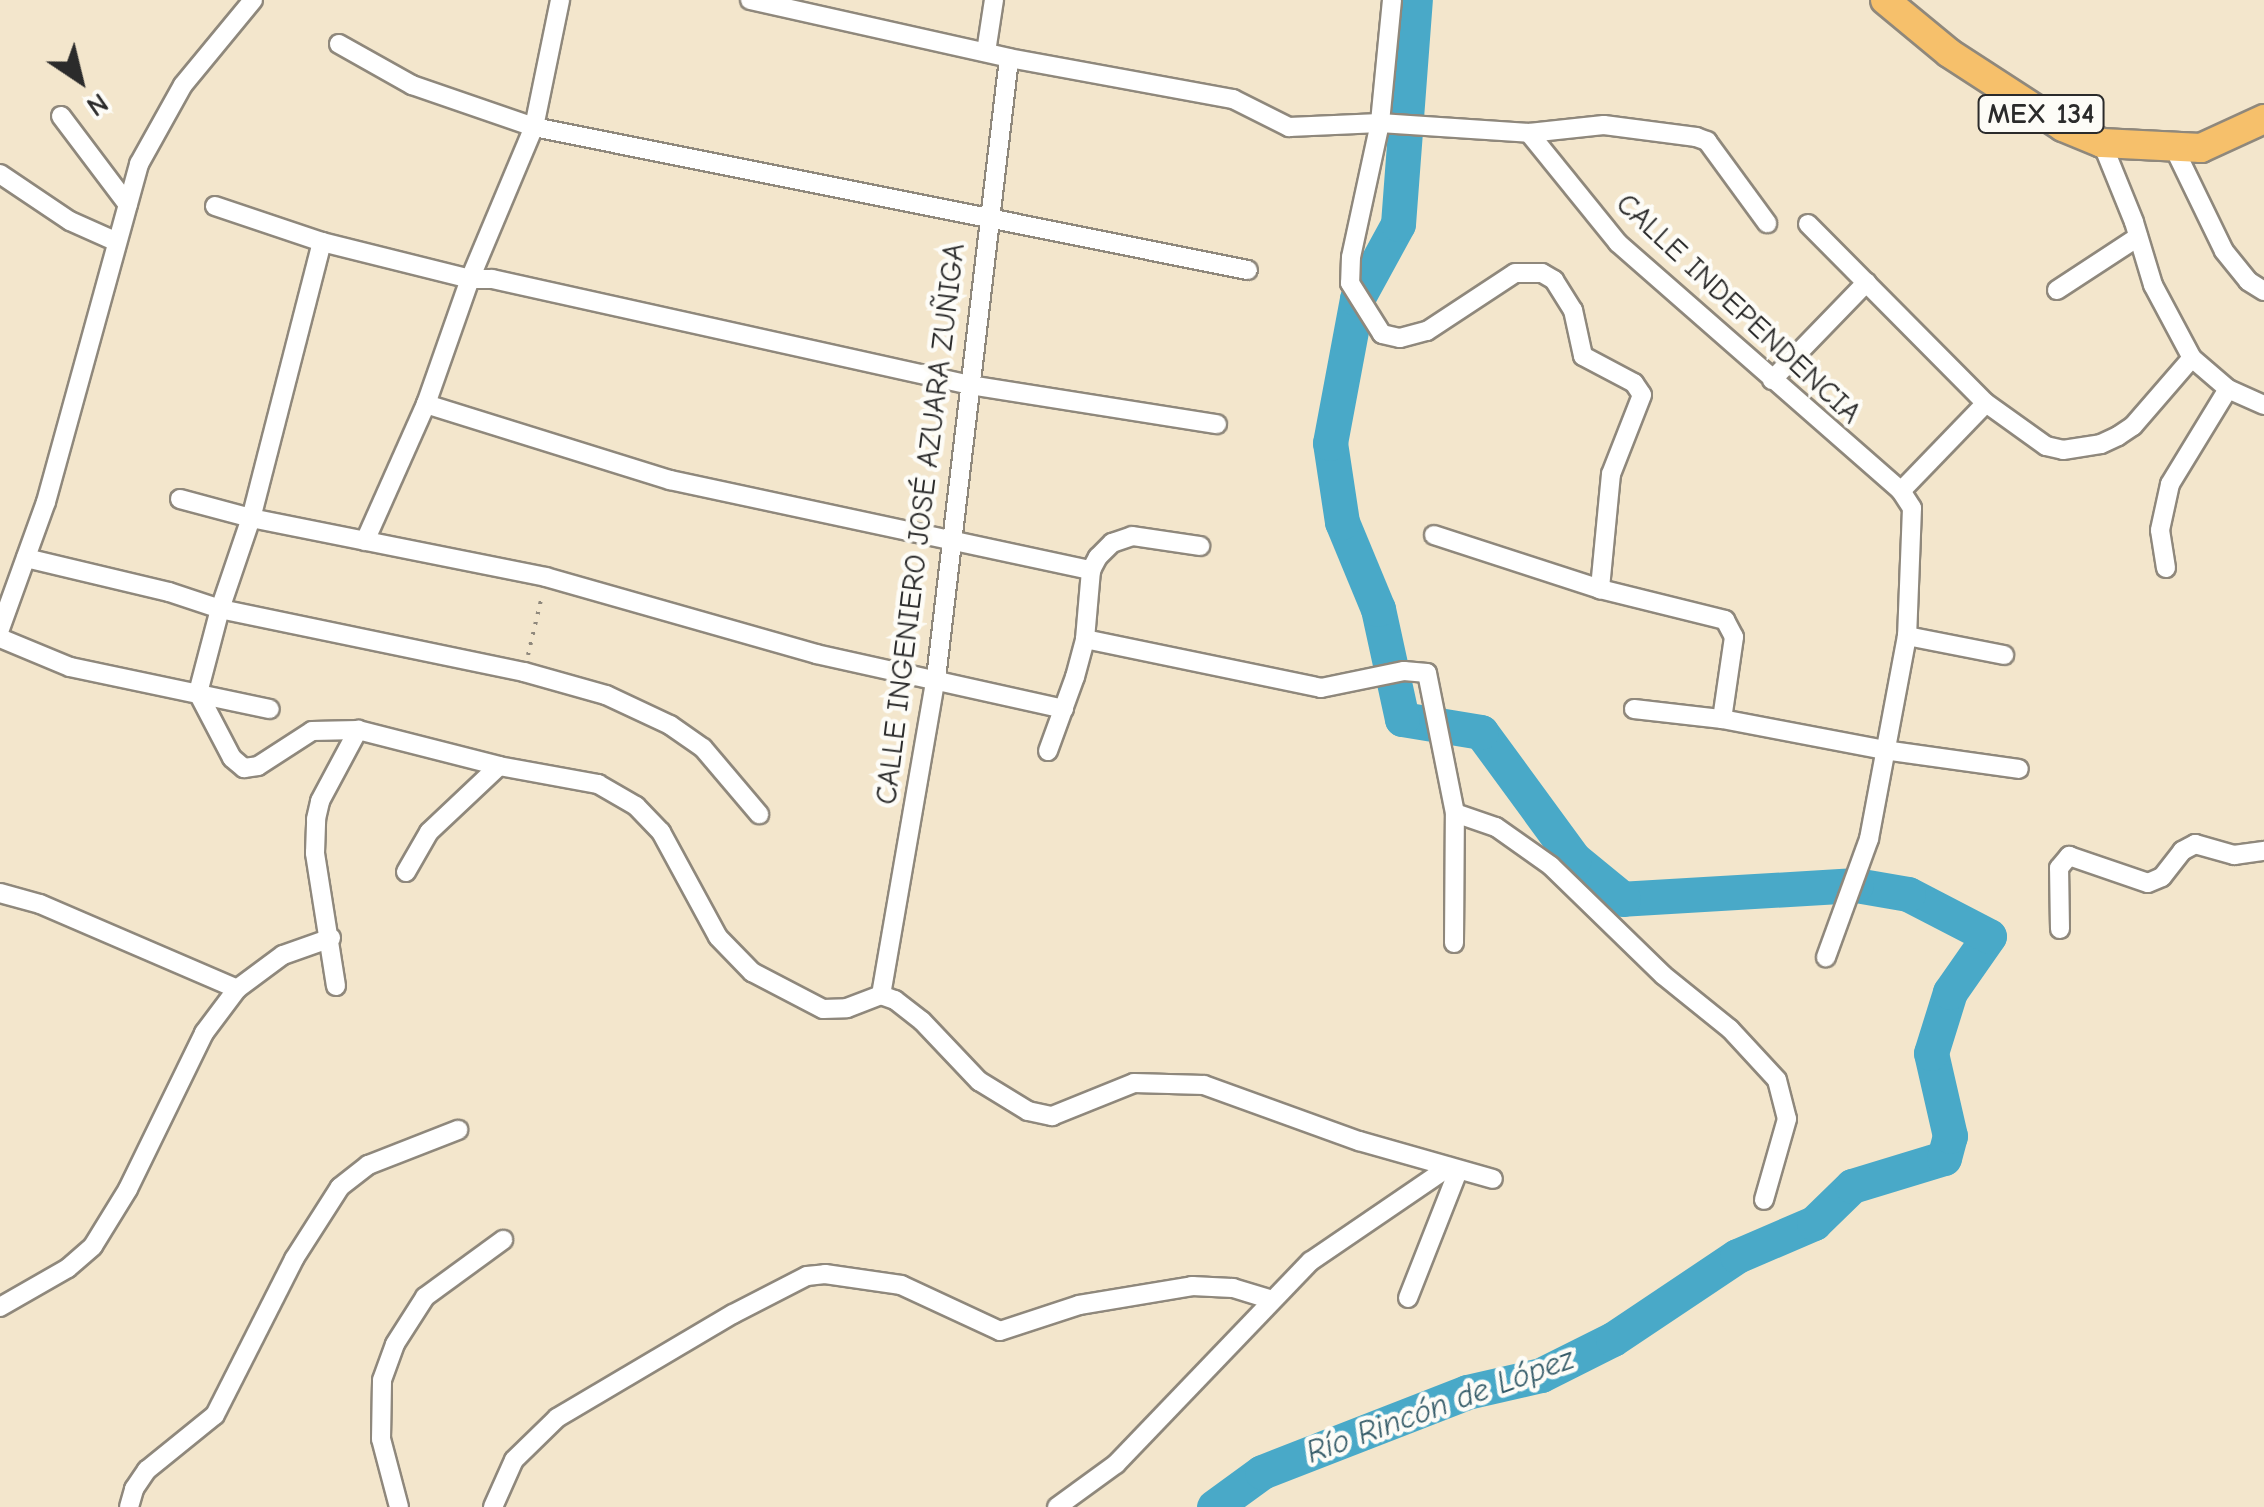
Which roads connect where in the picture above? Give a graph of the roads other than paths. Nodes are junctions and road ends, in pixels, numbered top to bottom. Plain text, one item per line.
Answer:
1 (253, 0) edge
2 (560, 0) edge
3 (750, 0) edge
4 (994, 0) edge
5 (1392, 0) edge
6 (1885, 0) edge
7 (339, 44) dead end
8 (986, 52) junction
9 (1010, 58) junction
10 (60, 116) dead end
11 (2264, 119) edge
12 (1380, 124) junction
13 (534, 127) junction
14 (1529, 133) junction
15 (2102, 143) junction
16 (2174, 148) junction
17 (0, 174) edge
18 (128, 206) junction
19 (215, 206) dead end
20 (987, 220) junction
21 (1767, 223) dead end
22 (1808, 224) dead end
23 (2138, 237) junction
24 (117, 242) junction
25 (322, 242) junction
26 (1248, 270) dead end
27 (470, 279) junction
28 (1866, 282) junction
29 (2057, 290) dead end
30 (2264, 291) edge
31 (2192, 358) junction
32 (1772, 380) junction
33 (970, 385) junction
34 (2228, 389) junction
35 (1986, 403) junction
36 (426, 404) junction
37 (2264, 405) edge
38 (1217, 424) dead end
39 (1901, 491) junction
40 (180, 499) dead end
41 (251, 518) junction
42 (1434, 535) dead end
43 (365, 542) junction
44 (953, 542) junction
45 (1200, 546) dead end
46 (26, 558) junction
47 (2166, 568) dead end
48 (1091, 570) junction
49 (1600, 589) junction
50 (220, 609) junction
51 (0, 629) edge
52 (1907, 636) junction
53 (0, 638) edge
54 (1085, 638) junction
55 (2004, 655) dead end
56 (936, 678) junction
57 (198, 694) junction
58 (270, 710) dead end
59 (1064, 710) junction
60 (1634, 710) dead end
61 (1722, 719) junction
62 (358, 730) junction
63 (1884, 750) junction
64 (1048, 751) dead end
65 (500, 766) junction
66 (2018, 769) dead end
67 (759, 814) dead end
68 (1454, 814) junction
69 (2264, 851) edge
70 (406, 872) dead end
71 (0, 893) edge
72 (2060, 928) dead end
73 (331, 938) junction
74 (1454, 944) dead end
75 (1826, 957) dead end
76 (336, 986) dead end
77 (237, 989) junction
78 (882, 995) junction
79 (458, 1130) dead end
80 (1454, 1169) junction
81 (1493, 1180) dead end
82 (1764, 1200) dead end
83 (503, 1240) dead end
84 (1408, 1298) dead end
85 (1270, 1299) junction
86 (0, 1307) edge
87 (129, 1507) edge
88 (399, 1507) edge
89 (494, 1507) edge
90 (1057, 1507) edge

1 - 18 street
2 - 13 street
3 - 8 street
4 - 8 street
5 - 12 street
6 - 15 main road, MEX 134
7 - 13 street
8 - 9 street
9 - 12 street
9 - 20 street, CALLE INGENIERO JOSÉ AZUARA ZUÑIGA
10 - 18 street
11 - 16 main road, MEX 134
12 - 14 street
12 - 49 street
13 - 20 street
13 - 27 street
14 - 21 street
14 - 32 street, CALLE INDEPENDENCIA
15 - 16 main road, MEX 134
15 - 23 street
16 - 30 street
17 - 24 street
18 - 24 street
19 - 25 street
20 - 26 street
20 - 33 street, CALLE INGENIERO JOSÉ AZUARA ZUÑIGA
22 - 28 street
23 - 29 street
23 - 31 street
24 - 46 street
25 - 27 street
25 - 41 street
27 - 33 street
27 - 36 street
28 - 32 street
28 - 35 street
31 - 34 street
31 - 35 street
32 - 39 street, CALLE INDEPENDENCIA
33 - 38 street
33 - 44 street, CALLE INGENIERO JOSÉ AZUARA ZUÑIGA
34 - 37 street
34 - 47 street
35 - 39 street
36 - 43 street
36 - 44 street
39 - 52 street
40 - 41 street
41 - 43 street
41 - 50 street
42 - 49 street
43 - 56 street
44 - 48 street
44 - 56 street, CALLE INGENIERO JOSÉ AZUARA ZUÑIGA
45 - 48 street
46 - 50 street
46 - 51 street
48 - 54 street
49 - 61 street
50 - 57 street
50 - 67 street
52 - 55 street
52 - 63 street
53 - 57 street
54 - 59 street
54 - 68 street
56 - 59 street
56 - 78 street, CALLE INGENIERO JOSÉ AZUARA ZUÑIGA
57 - 58 street
57 - 62 street
59 - 64 street
60 - 61 street
61 - 63 street
62 - 65 street
62 - 73 street
63 - 66 street
63 - 75 street
65 - 70 street
65 - 78 street
68 - 74 street
68 - 82 street
69 - 72 street
71 - 77 street
73 - 76 street
73 - 77 street
77 - 86 street
78 - 80 street
79 - 87 street
80 - 81 street
80 - 84 street
80 - 85 street
83 - 88 street
85 - 89 street
85 - 90 street

